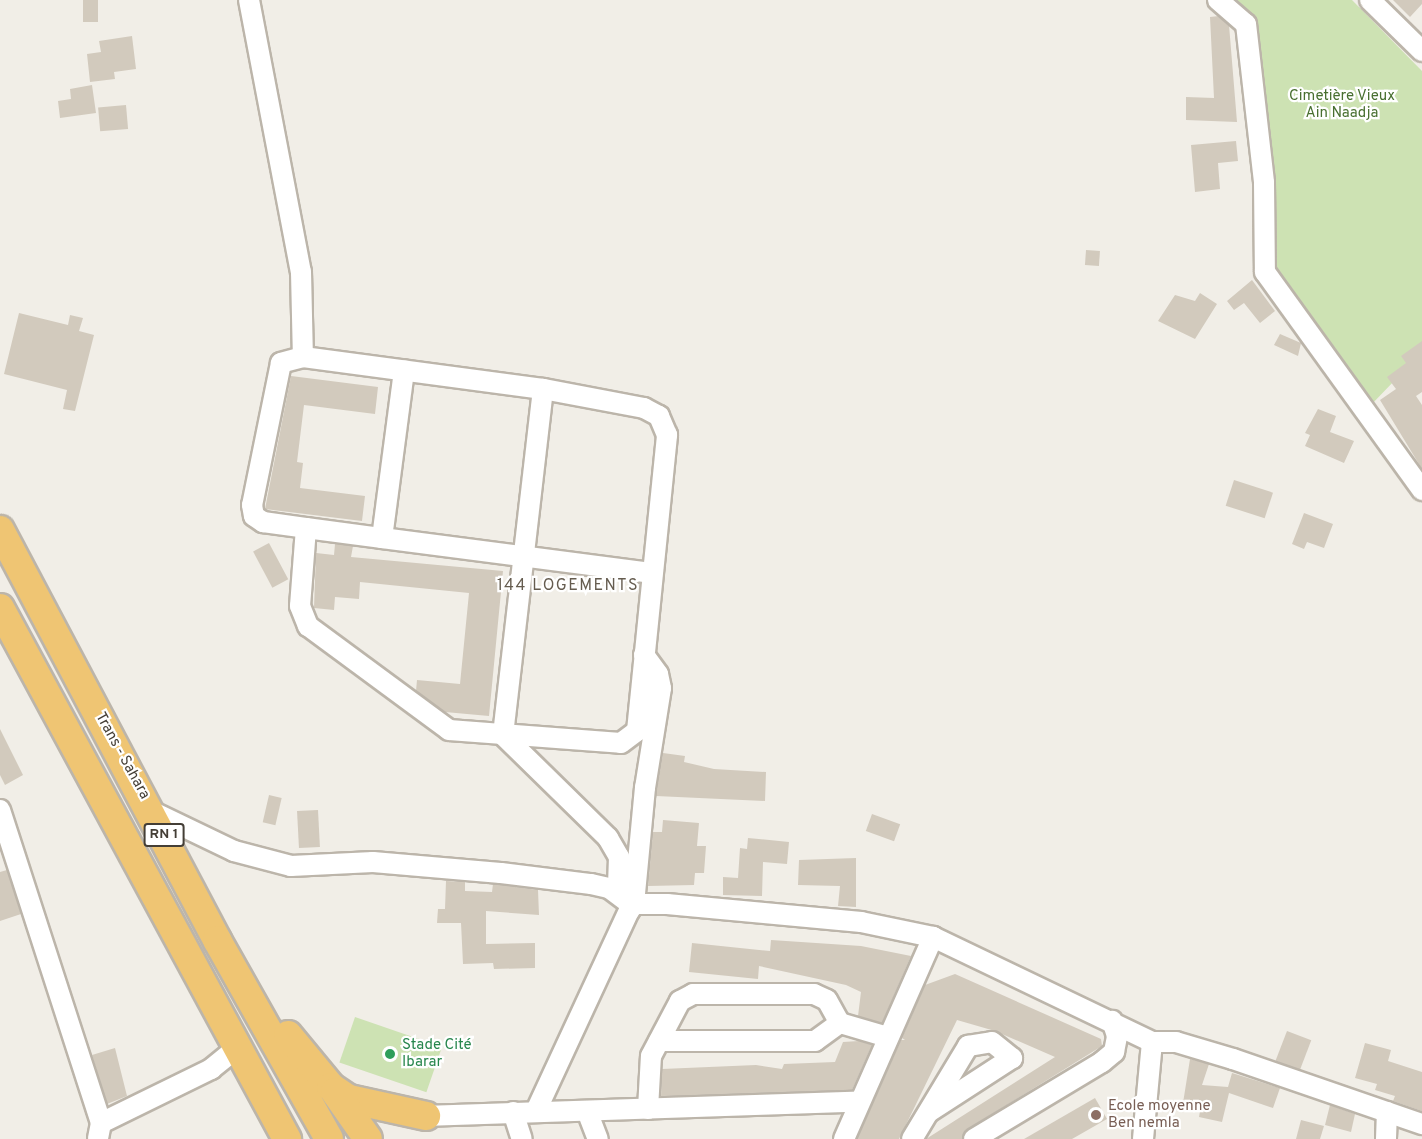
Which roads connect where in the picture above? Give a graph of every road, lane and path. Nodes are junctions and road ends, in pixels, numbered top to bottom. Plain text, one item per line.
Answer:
1 (249, 0) edge
2 (1218, 0) edge
3 (1370, 0) edge
4 (1422, 51) edge
5 (303, 357) junction
6 (404, 370) junction
7 (543, 389) junction
8 (1422, 490) edge
9 (306, 528) junction
10 (0, 530) edge
11 (382, 538) junction
12 (522, 556) junction
13 (651, 573) junction
14 (0, 608) edge
15 (644, 655) junction
16 (503, 735) junction
17 (0, 810) edge
18 (153, 812) junction
19 (627, 903) junction
20 (933, 938) junction
21 (217, 940) junction
22 (1112, 1021) junction
23 (840, 1023) junction
24 (888, 1037) junction
25 (659, 1041) junction
26 (1152, 1042) junction
27 (236, 1049) junction
28 (331, 1087) junction
29 (858, 1102) junction
30 (648, 1109) junction
31 (587, 1111) junction
32 (513, 1112) junction
33 (536, 1112) junction
34 (929, 1112) dead end
35 (1387, 1112) junction
36 (426, 1116) junction
37 (1422, 1124) edge
38 (99, 1131) edge
39 (287, 1139) edge
40 (329, 1139) edge
41 (368, 1139) edge
42 (408, 1139) edge
43 (522, 1139) edge
44 (597, 1139) edge
45 (844, 1139) edge
46 (912, 1139) edge
47 (974, 1139) edge
48 (1143, 1139) edge
49 (1386, 1139) edge

1 - 5 street
2 - 8 street
3 - 4 street
5 - 6 street
5 - 9 street
6 - 7 street
6 - 11 street
7 - 12 street
7 - 13 street
9 - 11 street
9 - 16 street
10 - 18 highway, Trans - Sahara / RN 1
11 - 12 street
12 - 13 street
12 - 16 street
13 - 15 street
14 - 27 highway, RN 1
15 - 16 street
15 - 19 street
16 - 19 street
17 - 38 street
18 - 19 street
18 - 21 highway, Trans - Sahara / RN 1
19 - 20 street
19 - 33 street
20 - 22 street
20 - 24 street
21 - 28 highway
21 - 40 highway, Trans - Sahara / RN 1
22 - 26 street
22 - 47 street
23 - 24 street
23 - 25 street
23 - 25 street
24 - 29 street
25 - 30 street
26 - 35 street
26 - 48 street
27 - 38 street
27 - 39 highway, RN 1
28 - 36 highway
28 - 41 highway
29 - 30 street
29 - 45 street
30 - 31 street
31 - 33 street
31 - 44 street
32 - 33 street
32 - 36 street
32 - 43 street
34 - 46 street
35 - 37 street
35 - 49 street
36 - 42 highway

